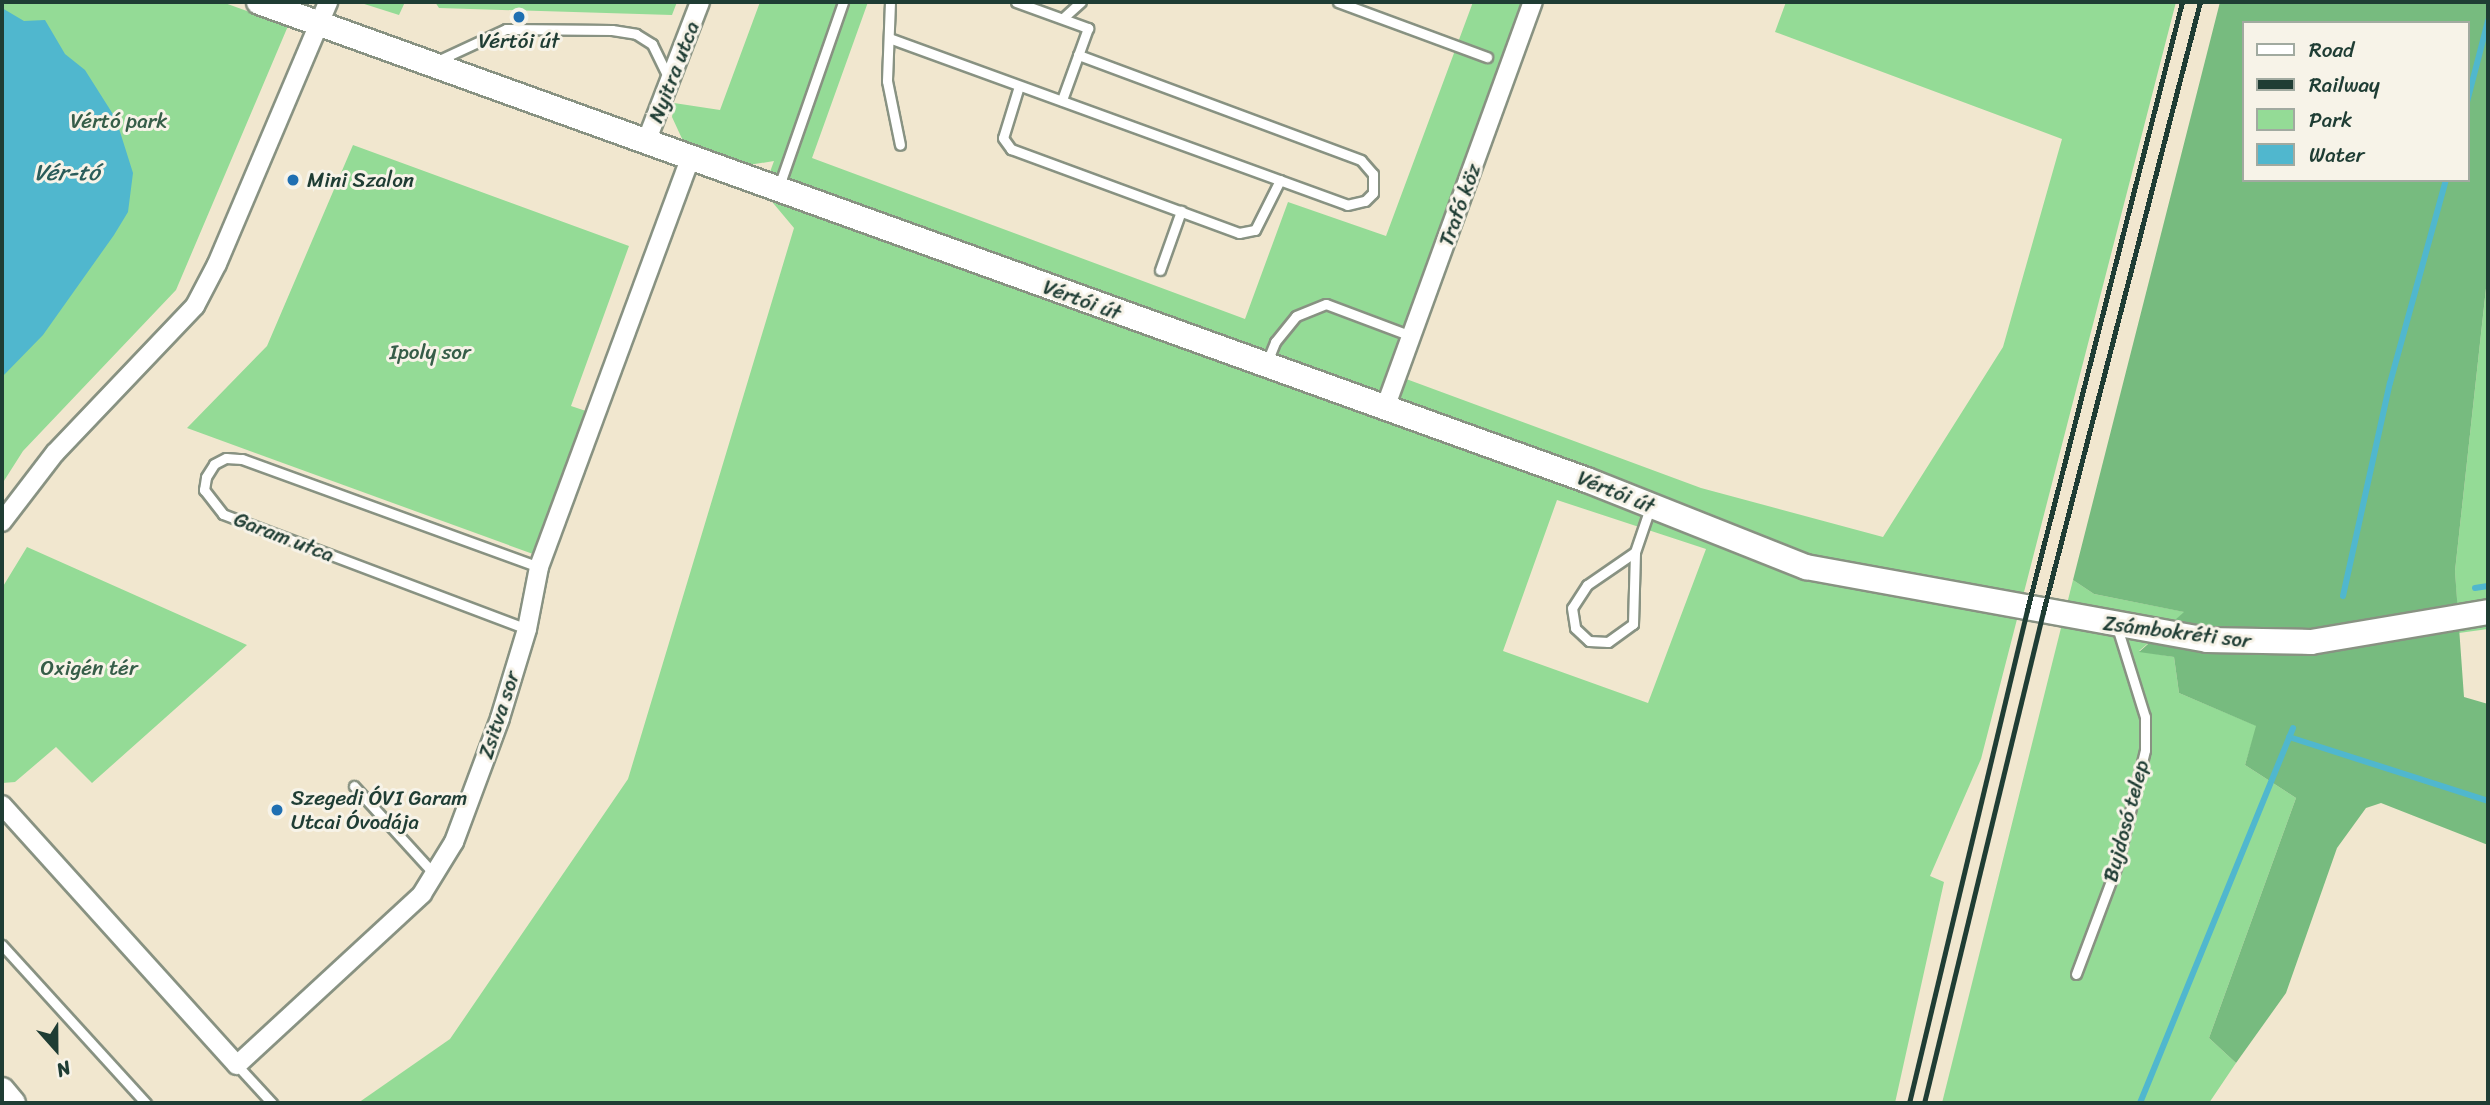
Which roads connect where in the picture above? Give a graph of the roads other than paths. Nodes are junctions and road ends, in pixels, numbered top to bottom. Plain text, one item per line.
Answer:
1 (259, 2) edge
2 (700, 2) edge
3 (843, 2) edge
4 (890, 2) edge
5 (1016, 2) edge
6 (1081, 2) edge
7 (1338, 2) edge
8 (1533, 2) edge
9 (323, 13) edge
10 (1063, 18) junction
11 (888, 38) junction
12 (1078, 55) junction
13 (1487, 57) dead end
14 (432, 63) junction
15 (668, 78) junction
16 (1019, 86) junction
17 (1062, 100) junction
18 (646, 142) junction
19 (900, 145) dead end
20 (690, 159) junction
21 (1280, 180) junction
22 (778, 190) junction
23 (1181, 211) junction
24 (1160, 270) dead end
25 (1413, 337) junction
26 (1266, 366) junction
27 (1385, 408) junction
28 (1651, 506) junction
29 (2, 522) edge
30 (1635, 552) junction
31 (539, 567) junction
32 (1908, 589) joint
33 (2488, 612) edge
34 (2117, 625) junction
35 (527, 629) junction
36 (354, 786) dead end
37 (2, 805) edge
38 (436, 876) junction
39 (2, 945) edge
40 (2076, 974) dead end
41 (237, 1065) junction
42 (2, 1090) edge
43 (13, 1103) edge
44 (146, 1103) edge
45 (272, 1103) edge

1 - 9 street, Vértói út
2 - 15 street, Nyitra utca
3 - 22 lane
4 - 11 lane
5 - 10 lane
6 - 10 lane
7 - 13 lane
8 - 25 street, Trafó köz
9 - 14 street, Vértói út
9 - 29 street
10 - 12 lane
11 - 16 lane
11 - 19 lane
12 - 17 lane
12 - 21 lane
14 - 15 lane
14 - 18 street, Vértói út
15 - 18 street, Nyitra utca
16 - 17 lane
16 - 23 lane
17 - 21 lane
18 - 20 street, Vértói út
20 - 22 street, Vértói út
20 - 31 street, Zsitva sor
21 - 23 lane
22 - 26 street, Vértói út
23 - 24 lane
25 - 26 lane
25 - 27 street, Trafó köz
26 - 27 street, Vértói út
27 - 28 street, Vértói út
28 - 30 lane
28 - 32 street, Vértói út
30 - 30 lane
31 - 35 street, Zsitva sor
31 - 35 lane, Garam utca
32 - 34 street, Zsámbokréti sor
33 - 34 street, Zsámbokréti sor
34 - 40 lane, Bujdosó telep
35 - 38 street, Zsitva sor
36 - 38 lane
37 - 41 street
38 - 41 street, Zsitva sor
39 - 44 lane
41 - 45 lane
42 - 43 street

